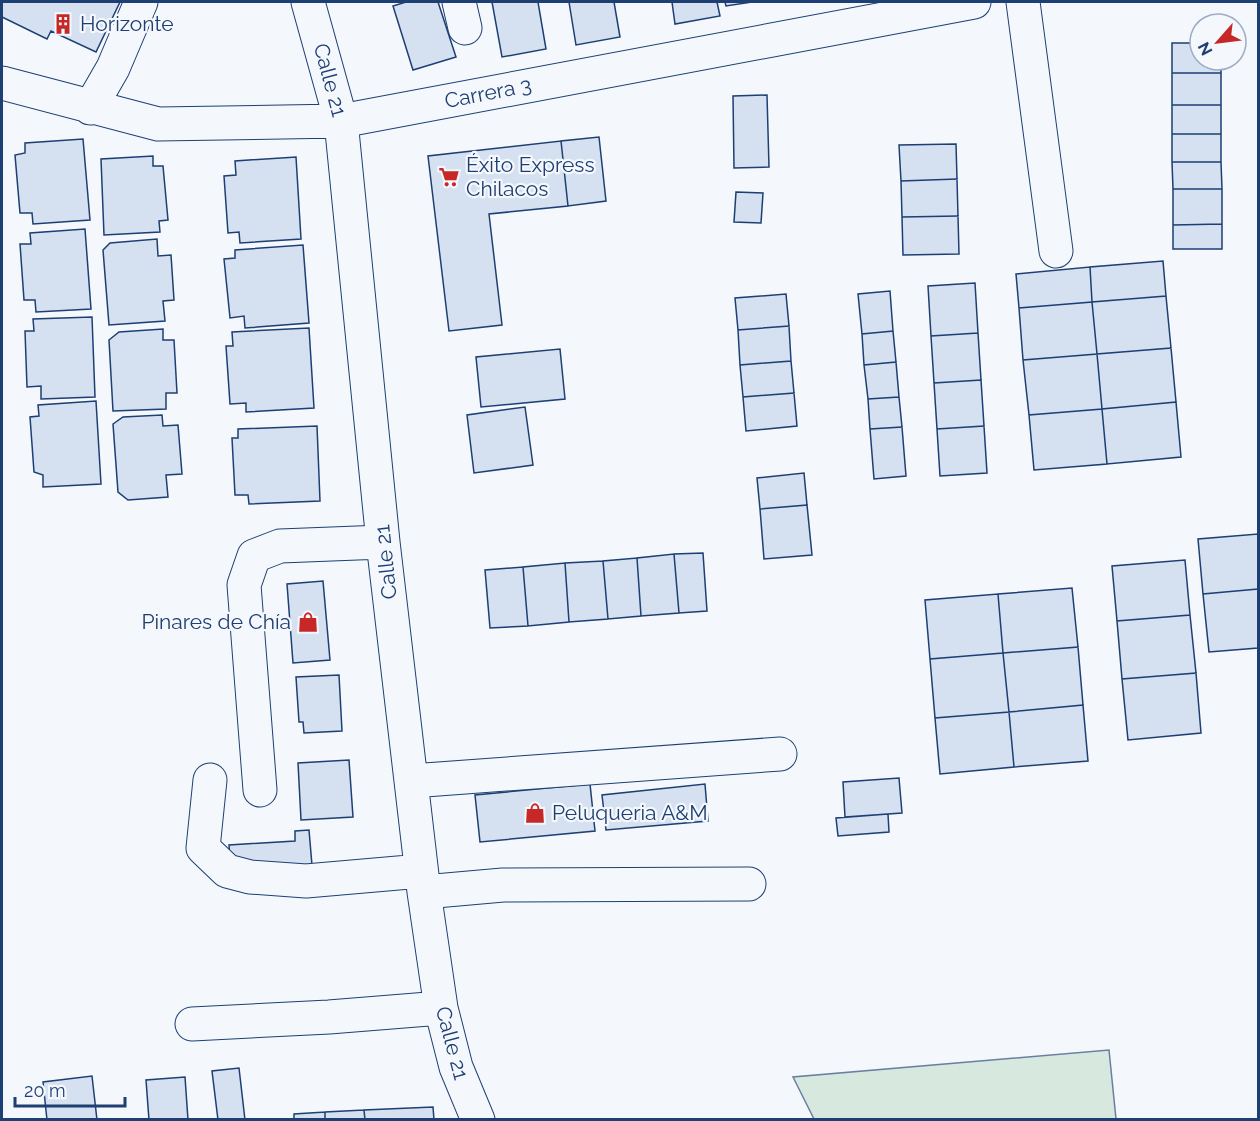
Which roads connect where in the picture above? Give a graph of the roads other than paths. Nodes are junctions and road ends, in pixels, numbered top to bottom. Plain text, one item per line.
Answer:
1 (141, 2) edge
2 (308, 2) edge
3 (974, 2) edge
4 (1023, 2) edge
5 (2, 83) edge
6 (90, 108) junction
7 (341, 121) junction
8 (1056, 250) dead end
9 (383, 542) junction
10 (780, 754) dead end
11 (210, 780) dead end
12 (411, 781) junction
13 (260, 790) dead end
14 (423, 881) junction
15 (749, 884) dead end
16 (441, 1008) junction
17 (192, 1024) dead end
18 (478, 1119) edge

1 - 6 street
2 - 7 street, Calle 21
3 - 7 street, Carrera 3
4 - 8 street
5 - 6 street, Carrera 3
6 - 7 street, Carrera 3
7 - 9 street, Calle 21
9 - 12 street, Calle 21
9 - 13 street
10 - 12 street
11 - 14 street
12 - 14 street, Calle 21
14 - 15 street
14 - 16 street, Calle 21
16 - 17 street
16 - 18 street, Calle 21

